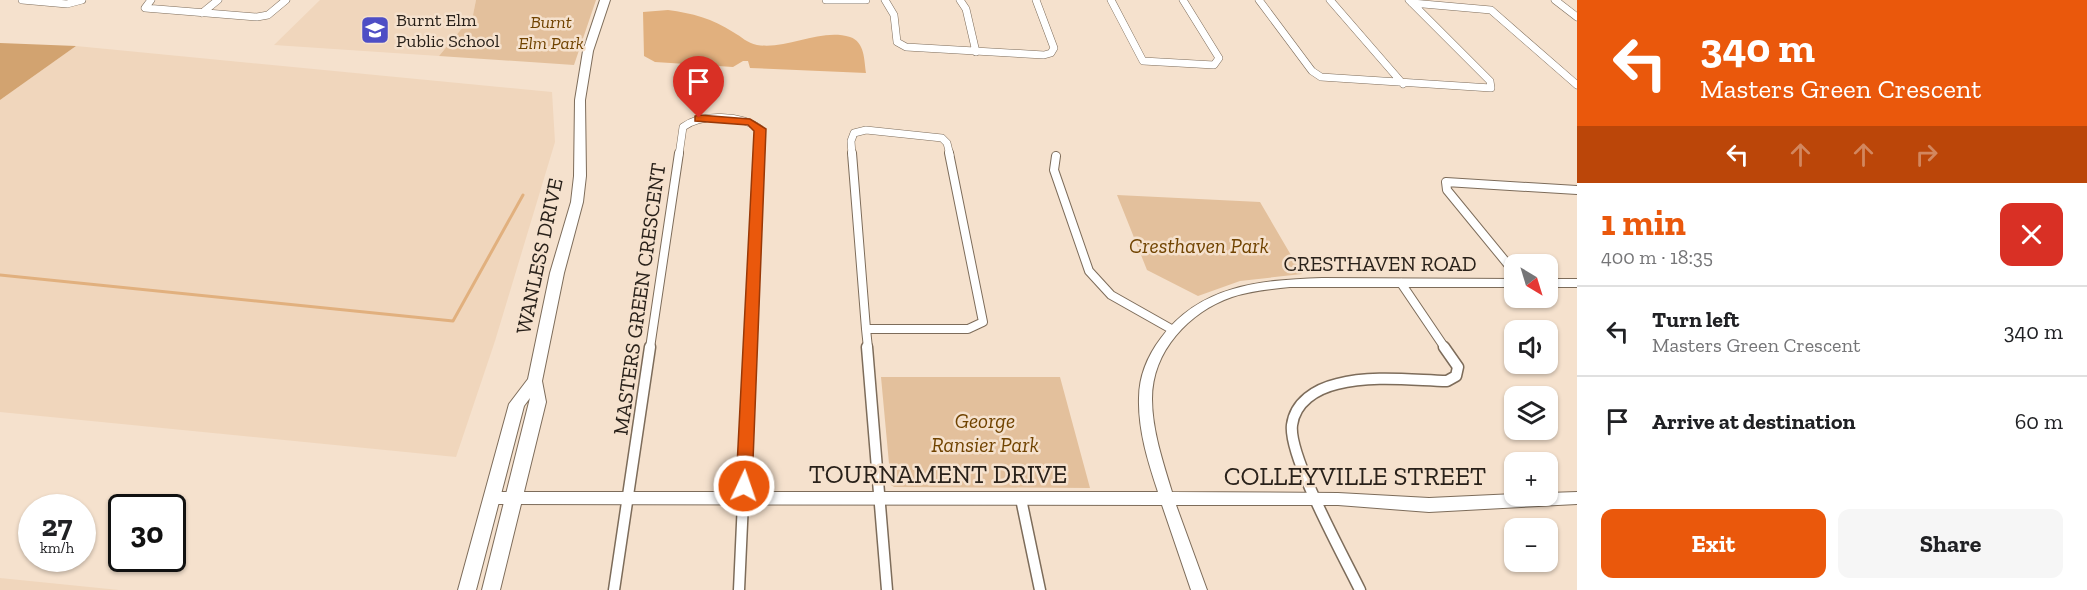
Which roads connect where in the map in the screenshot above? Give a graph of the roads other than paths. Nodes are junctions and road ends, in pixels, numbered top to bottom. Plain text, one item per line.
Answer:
1 (22, 0) edge
2 (82, 0) edge
3 (151, 0) edge
4 (218, 0) edge
5 (286, 0) edge
6 (605, 0) edge
7 (826, 0) edge
8 (866, 0) edge
9 (885, 0) edge
10 (960, 0) edge
11 (1036, 0) edge
12 (1111, 0) edge
13 (1182, 0) edge
14 (1259, 0) edge
15 (1330, 0) edge
16 (1555, 0) edge
17 (1410, 2) edge
18 (202, 13) junction
19 (1577, 17) edge
20 (976, 52) junction
21 (1403, 84) junction
22 (1577, 85) edge
23 (1056, 156) dead end
24 (1577, 190) edge
25 (1504, 260) edge
26 (1401, 283) junction
27 (1504, 283) edge
28 (1558, 283) edge
29 (1577, 283) edge
30 (866, 329) junction
31 (1173, 330) junction
32 (535, 381) junction
33 (628, 497) junction
34 (492, 498) junction
35 (514, 498) junction
36 (743, 498) junction
37 (880, 498) junction
38 (1577, 498) edge
39 (1021, 499) junction
40 (1169, 499) junction
41 (1317, 499) junction
42 (467, 590) edge
43 (491, 590) edge
44 (614, 590) edge
45 (739, 590) edge
46 (886, 590) edge
47 (1040, 590) edge
48 (1200, 590) edge
49 (1360, 590) edge

1 - 2 street
3 - 18 street
4 - 18 street
5 - 18 street
6 - 32 main road, WANLESS DRIVE
7 - 8 street
9 - 20 street
10 - 20 street
11 - 20 street
12 - 13 street
14 - 21 street
15 - 21 street
16 - 19 street
17 - 21 street
17 - 22 street
23 - 31 street
24 - 25 street
26 - 27 street, CRESTHAVEN ROAD
26 - 31 street, CRESTHAVEN ROAD
26 - 41 street
28 - 29 street
30 - 30 street
30 - 37 street
31 - 40 street, CRESTHAVEN ROAD
32 - 34 main road, WANLESS DRIVE
32 - 35 main road, WANLESS DRIVE
33 - 35 street, TOURNAMENT DRIVE
33 - 36 street, TOURNAMENT DRIVE
33 - 36 street, MASTERS GREEN CRESCENT
33 - 44 street
34 - 35 street, TOURNAMENT DRIVE
34 - 42 main road, WANLESS DRIVE
35 - 43 main road, WANLESS DRIVE
36 - 37 street, TOURNAMENT DRIVE
36 - 45 street
37 - 39 street, TOURNAMENT DRIVE
37 - 46 street
38 - 41 street, COLLEYVILLE STREET
39 - 40 street, TOURNAMENT DRIVE
39 - 47 street
40 - 41 street, COLLEYVILLE STREET
40 - 48 street, CRESTHAVEN ROAD
41 - 49 street

